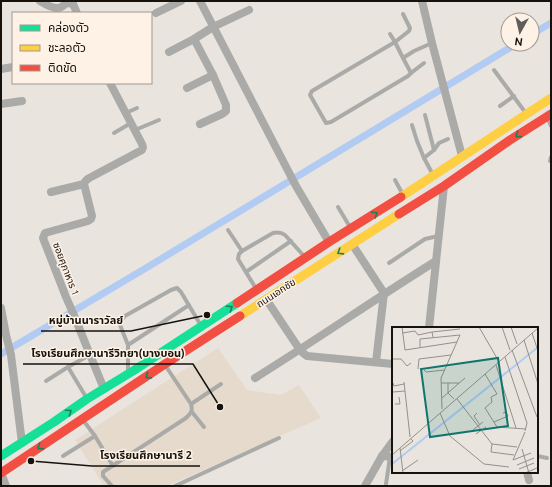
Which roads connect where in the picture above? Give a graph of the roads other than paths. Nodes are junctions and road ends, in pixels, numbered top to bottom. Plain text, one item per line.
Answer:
1 (40, 1) edge
2 (181, 1) edge
3 (200, 1) edge
4 (422, 1) edge
5 (74, 2) edge
6 (249, 10) dead end
7 (77, 12) edge
8 (156, 13) dead end
9 (402, 14) dead end
10 (213, 28) junction
11 (390, 34) dead end
12 (194, 39) junction
13 (394, 42) junction
14 (432, 43) junction
15 (169, 52) dead end
16 (403, 58) junction
17 (424, 63) dead end
18 (12, 67) edge
19 (1, 68) edge
20 (494, 70) dead end
21 (411, 73) junction
22 (213, 75) junction
23 (110, 84) edge
24 (187, 88) dead end
25 (514, 96) junction
26 (551, 98) edge
27 (22, 101) dead end
28 (1, 104) edge
29 (500, 106) dead end
30 (137, 108) dead end
31 (125, 113) junction
32 (527, 114) junction
33 (425, 115) dead end
34 (549, 115) edge
35 (159, 120) dead end
36 (200, 124) dead end
37 (412, 125) dead end
38 (551, 126) edge
39 (133, 127) junction
40 (114, 133) dead end
41 (448, 138) dead end
42 (434, 150) junction
43 (462, 156) junction
44 (424, 158) junction
45 (437, 173) junction
46 (395, 180) dead end
47 (84, 184) junction
48 (444, 186) junction
49 (51, 192) dead end
50 (403, 196) junction
51 (338, 207) dead end
52 (351, 229) junction
53 (228, 230) dead end
54 (439, 236) junction
55 (291, 241) junction
56 (329, 242) junction
57 (352, 244) junction
58 (242, 252) junction
59 (305, 258) junction
60 (436, 261) junction
61 (389, 263) dead end
62 (246, 272) junction
63 (257, 290) junction
64 (384, 293) junction
65 (266, 299) junction
66 (189, 305) junction
67 (1, 308) edge
68 (202, 326) junction
69 (429, 327) edge
70 (128, 345) junction
71 (300, 350) junction
72 (86, 357) dead end
73 (376, 362) junction
74 (165, 364) junction
75 (392, 364) edge
76 (68, 367) junction
77 (128, 374) junction
78 (255, 378) dead end
79 (46, 381) dead end
80 (221, 384) dead end
81 (104, 389) junction
82 (87, 399) junction
83 (191, 404) junction
84 (192, 412) junction
85 (83, 420) junction
86 (204, 427) dead end
87 (95, 436) junction
88 (279, 438) dead end
89 (392, 442) edge
90 (22, 443) junction
91 (1, 456) edge
92 (63, 456) dead end
93 (382, 456) junction
94 (538, 456) edge
95 (392, 457) edge
96 (547, 458) dead end
97 (113, 466) junction
98 (1, 473) edge
99 (386, 484) dead end
100 (6, 486) edge
101 (112, 486) edge
102 (175, 486) edge
103 (365, 486) edge

1 - 5 street
2 - 8 street
3 - 10 street
4 - 14 street
5 - 7 street
6 - 10 street
9 - 13 lane
10 - 12 street
10 - 56 street
11 - 13 lane
12 - 15 street
12 - 22 street
13 - 16 lane
13 - 21 lane
14 - 16 lane
14 - 43 street
16 - 21 lane
17 - 21 lane
18 - 19 street
20 - 25 lane
22 - 24 street
22 - 36 street
23 - 31 street
25 - 29 lane
25 - 32 lane
26 - 32 main road, ถนนเอกชัย
27 - 28 street
30 - 31 lane
31 - 39 street
32 - 43 main road, ถนนเอกชัย
33 - 42 lane
34 - 38 lane
34 -> 48 main road, ถนนเอกชัย
35 - 39 lane
37 - 44 lane
39 - 40 lane
39 - 47 street
41 - 42 lane
42 - 44 lane
43 - 45 main road, ถนนเอกชัย
44 - 45 lane
45 - 48 main road
45 - 50 main road, ถนนเอกชัย
46 - 50 lane
47 - 49 street
47 - 81 street, ซอยศุภาหาร 1
48 - 54 street
48 - 57 main road, ถนนเอกชัย
52 -> 50 main road, ถนนเอกชัย
51 - 52 lane
52 - 56 main road, ถนนเอกชัย
53 - 58 lane
54 - 60 street
54 - 61 lane
55 - 58 lane
55 - 59 lane
55 - 62 lane
56 - 59 main road, ถนนเอกชัย
57 - 64 street
57 -> 65 main road, ถนนเอกชัย
58 - 62 lane
59 - 63 main road, ถนนเอกชัย
60 - 64 street
60 - 69 street
62 - 63 lane
68 -> 63 main road, ถนนเอกชัย
64 - 71 street
64 - 73 street
65 - 71 street
65 - 74 main road, ถนนเอกชัย
66 - 68 lane
66 - 70 lane
66 - 70 lane
67 - 90 street
68 - 77 main road, ถนนเอกชัย
70 - 77 lane
71 - 73 street
71 - 78 street
72 - 76 lane
73 - 75 street
74 - 83 lane
74 -> 85 main road, ถนนเอกชัย
76 - 79 lane
76 - 82 lane
77 - 81 main road, ถนนเอกชัย
80 - 83 lane
81 - 82 main road, ถนนเอกชัย
90 -> 82 main road, ถนนเอกชัย
83 - 84 lane
84 - 86 lane
84 - 97 lane
85 - 87 lane
85 -> 98 main road, ถนนเอกชัย
87 - 92 lane
87 - 97 lane
88 - 102 lane
89 - 93 street
90 - 91 main road, ถนนเอกชัย
93 - 95 street
93 - 103 street
94 - 96 lane
95 - 99 lane
97 - 101 lane
98 - 100 street

